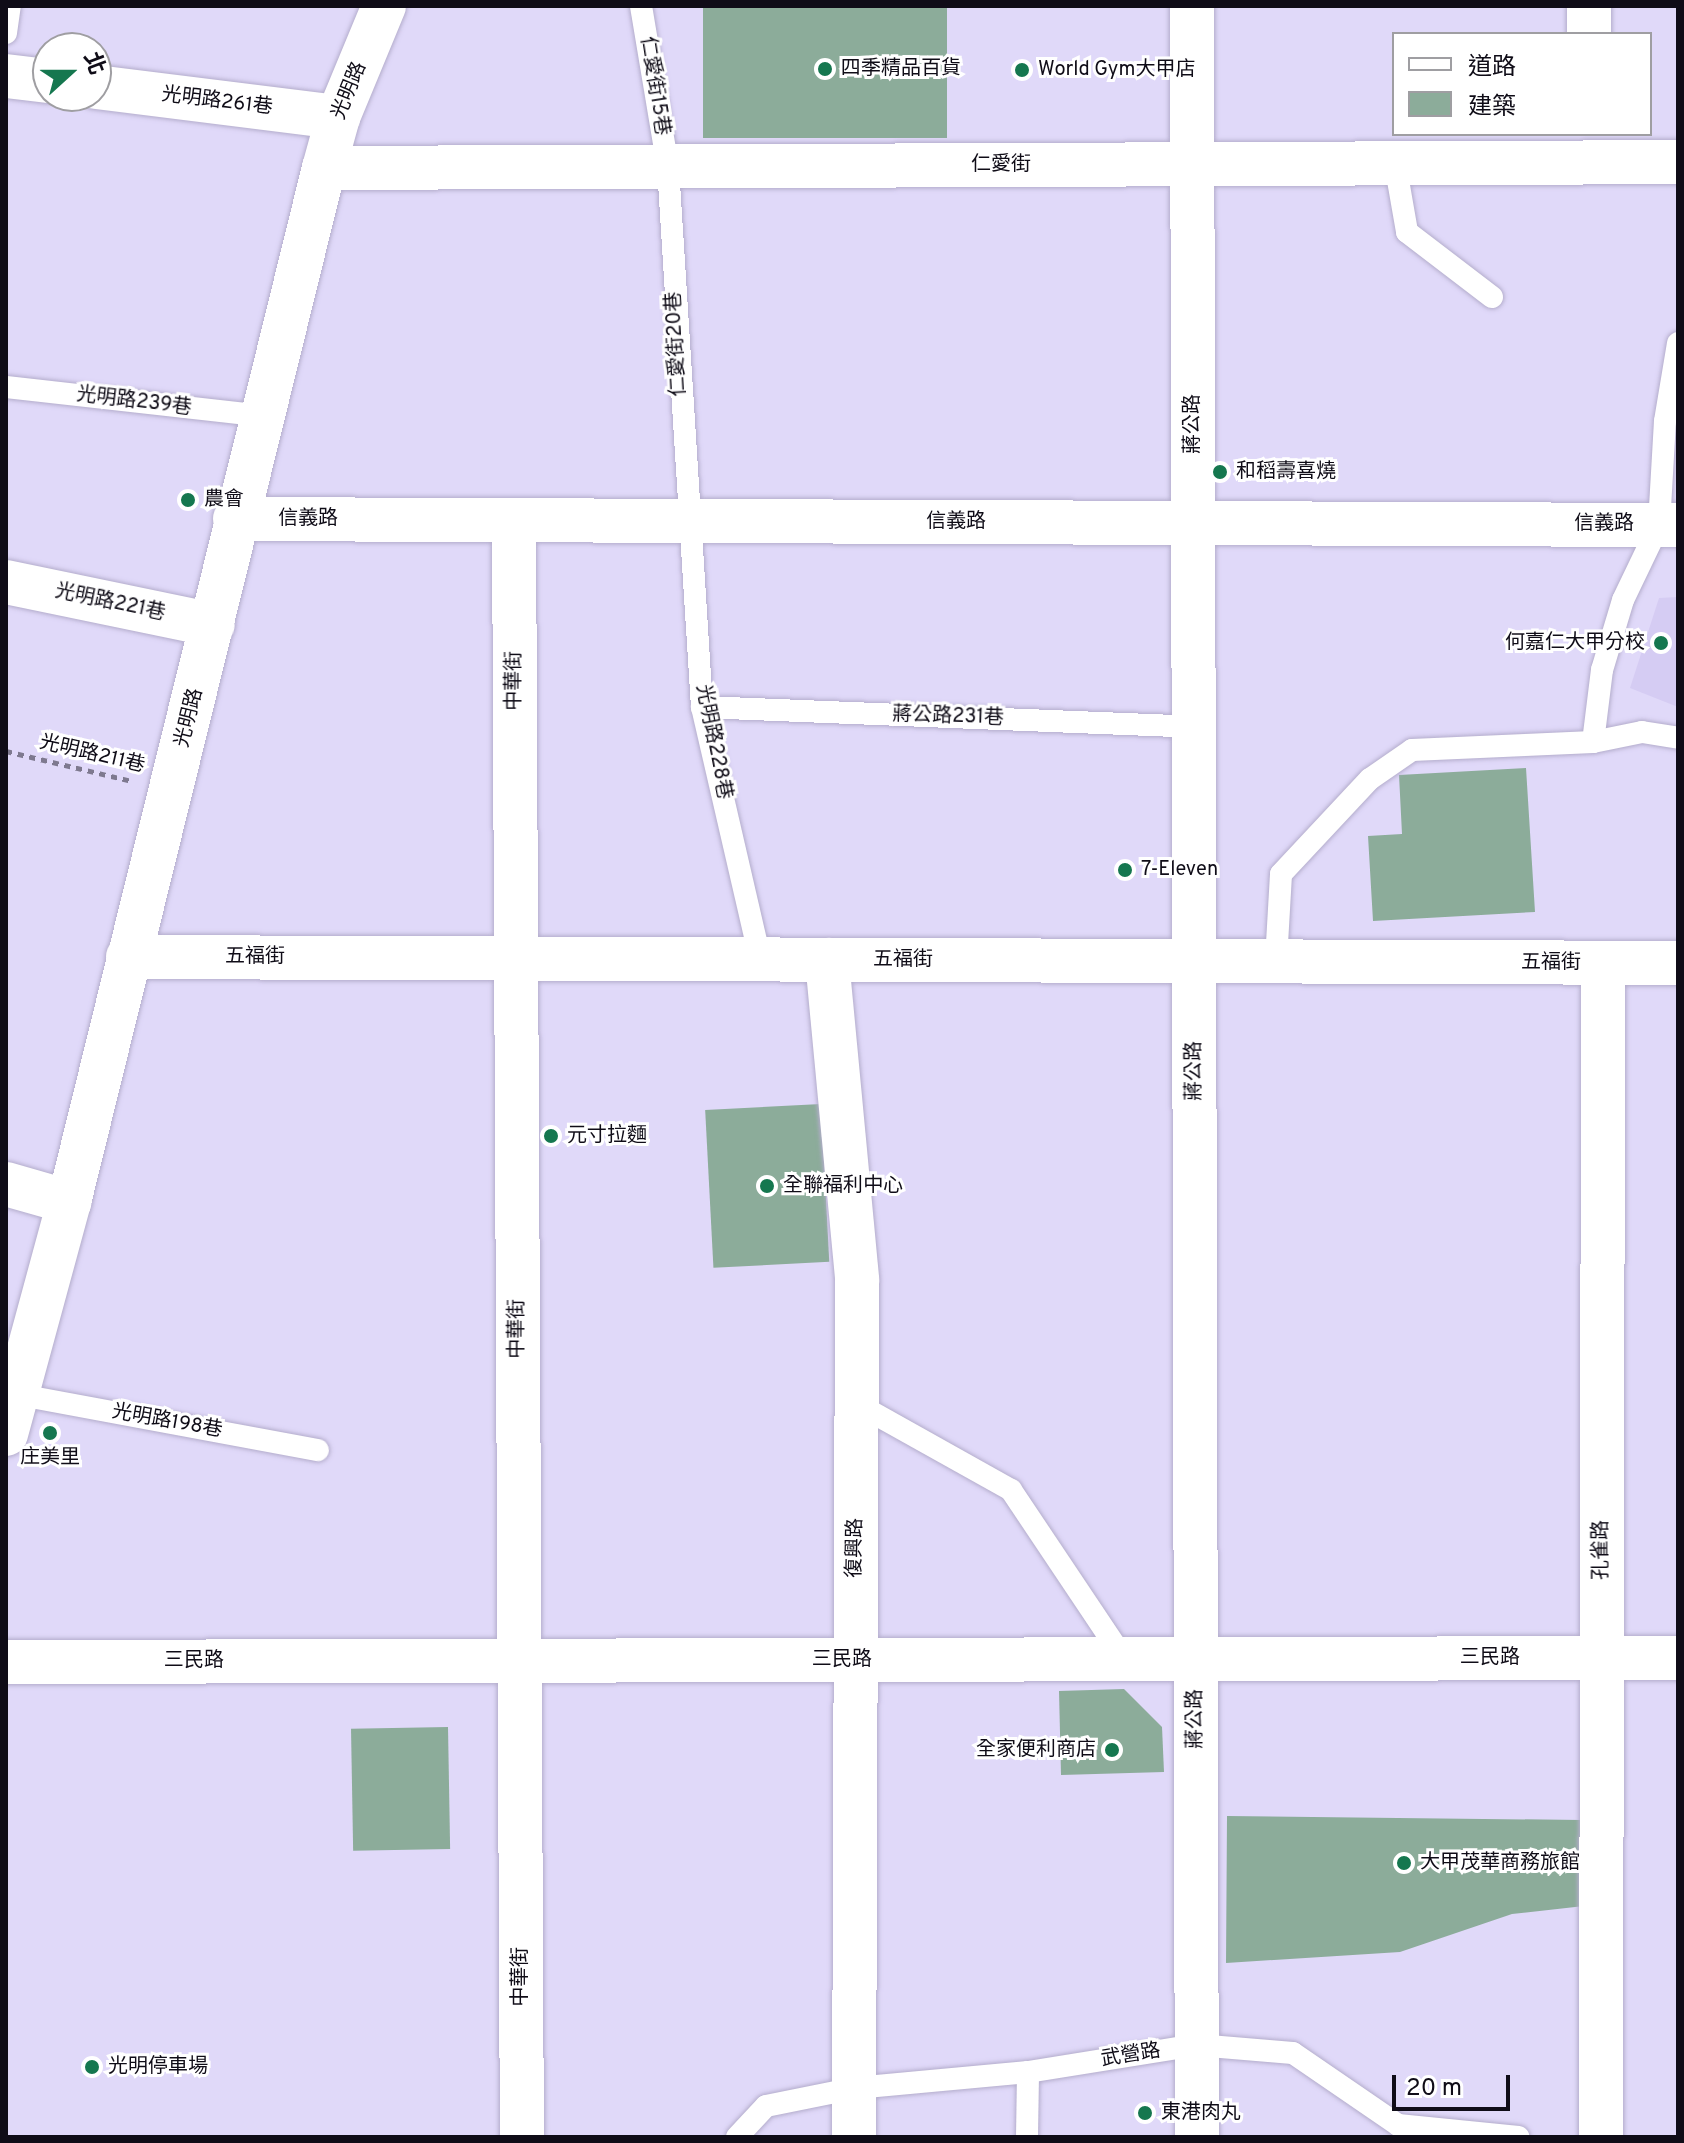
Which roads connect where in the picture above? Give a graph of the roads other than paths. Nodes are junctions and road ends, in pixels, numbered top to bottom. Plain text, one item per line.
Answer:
1 (10, 6) edge
2 (384, 6) edge
3 (641, 6) edge
4 (1192, 6) edge
5 (1589, 6) edge
6 (1589, 32) edge
7 (6, 33) edge
8 (6, 76) edge
9 (32, 79) edge
10 (112, 89) edge
11 (338, 117) junction
12 (1588, 148) edge
13 (1678, 162) edge
14 (1395, 163) junction
15 (1192, 164) junction
16 (668, 167) junction
17 (324, 168) junction
18 (1492, 297) dead end
19 (1678, 343) edge
20 (6, 387) edge
21 (263, 416) junction
22 (235, 519) junction
23 (514, 520) junction
24 (687, 521) junction
25 (1193, 523) junction
26 (1668, 525) edge
27 (6, 582) edge
28 (213, 625) junction
29 (702, 707) junction
30 (1194, 727) junction
31 (1678, 738) edge
32 (1593, 742) junction
33 (128, 957) junction
34 (517, 958) junction
35 (760, 959) junction
36 (827, 960) junction
37 (1195, 961) junction
38 (1276, 961) junction
39 (1603, 963) junction
40 (1678, 963) edge
41 (6, 1184) edge
42 (69, 1202) junction
43 (859, 1405) junction
44 (10, 1414) edge
45 (318, 1450) dead end
46 (1602, 1658) junction
47 (1678, 1658) edge
48 (1124, 1659) junction
49 (1196, 1659) junction
50 (520, 1660) junction
51 (854, 1660) junction
52 (6, 1662) edge
53 (1197, 2045) junction
54 (1028, 2072) junction
55 (855, 2088) junction
56 (522, 2137) edge
57 (737, 2137) edge
58 (854, 2137) edge
59 (1027, 2137) edge
60 (1197, 2137) edge
61 (1518, 2137) edge
62 (1601, 2137) edge

1 - 7 lane
2 - 11 street, 光明路
3 - 16 lane, 仁愛街15巷
4 - 15 street, 蔣公路
5 - 6 street
8 - 9 street
10 - 11 street, 光明路261巷
11 - 17 street, 光明路
12 - 13 street, 仁愛街
12 - 14 street, 仁愛街
14 - 15 street, 仁愛街
14 - 18 lane
15 - 16 street, 仁愛街
15 - 25 street, 蔣公路
16 - 17 street, 仁愛街
16 - 24 lane, 仁愛街20巷
17 - 21 street, 光明路
19 - 26 lane
20 - 21 lane, 光明路239巷
21 - 22 street, 光明路
22 - 23 street, 信義路
22 - 28 street, 光明路
23 - 24 street, 信義路
23 - 34 street, 中華街
24 - 25 street, 信義路
24 - 29 lane, 光明路228巷
25 - 26 street, 信義路
25 - 30 street, 蔣公路
26 - 32 lane
27 - 28 street, 光明路221巷
28 - 33 street, 光明路
29 - 30 lane, 蔣公路231巷
29 - 35 lane, 光明路228巷
30 - 37 street, 蔣公路
31 - 32 lane
32 - 38 lane
33 - 34 street, 五福街
33 - 42 street, 光明路
34 - 35 street, 五福街
34 - 50 street, 中華街
35 - 36 street, 五福街
36 - 37 street, 五福街
36 - 43 street, 復興路
37 - 38 street, 五福街
37 - 49 street, 蔣公路
38 - 39 street, 五福街
39 - 40 street, 五福街
39 - 46 street, 孔雀路
41 - 42 street
42 - 44 street, 光明路
43 - 48 lane
43 - 51 street, 復興路
44 - 45 lane, 光明路198巷
46 - 47 street, 三民路
46 - 49 street, 三民路
46 - 62 street, 孔雀路
48 - 49 street, 三民路
48 - 51 street, 三民路
49 - 53 street, 蔣公路
50 - 51 street, 三民路
50 - 52 street, 三民路
50 - 56 street, 中華街
51 - 55 street, 復興路
53 - 54 lane, 武營路
53 - 60 street, 蔣公路
53 - 61 lane, 武營路
54 - 55 lane, 武營路
54 - 59 lane
55 - 57 lane, 武營路
55 - 58 street, 復興路

